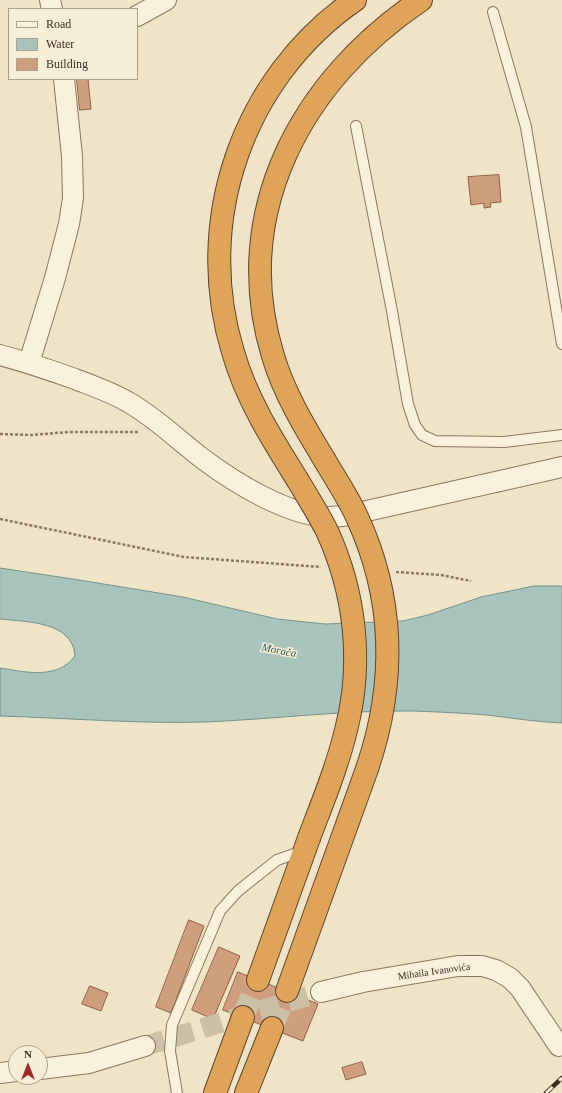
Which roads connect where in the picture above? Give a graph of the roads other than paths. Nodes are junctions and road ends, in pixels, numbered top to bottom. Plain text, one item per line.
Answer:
1 (166, 0) edge
2 (355, 0) edge
3 (421, 0) edge
4 (493, 12) dead end
5 (138, 15) edge
6 (64, 80) edge
7 (356, 126) dead end
8 (562, 344) edge
9 (0, 355) edge
10 (29, 363) junction
11 (562, 435) edge
12 (562, 467) edge
13 (307, 844) junction
14 (258, 980) tunnel mouth
15 (287, 991) tunnel mouth
16 (321, 992) tunnel mouth
17 (243, 1017) tunnel mouth
18 (272, 1028) tunnel mouth
19 (145, 1046) tunnel mouth
20 (559, 1046) dead end
21 (48, 1068) edge
22 (177, 1093) edge
23 (215, 1093) edge
24 (246, 1093) edge

1 - 5 street
2 - 13 highway, bridge
3 - 15 highway, bridge
4 - 8 lane
6 - 10 street
7 - 11 lane
9 - 10 street
10 - 12 street
13 - 14 highway
13 - 22 lane
16 - 20 street, Mihaila Ivanovića
17 - 23 highway
18 - 24 highway
19 - 21 street

